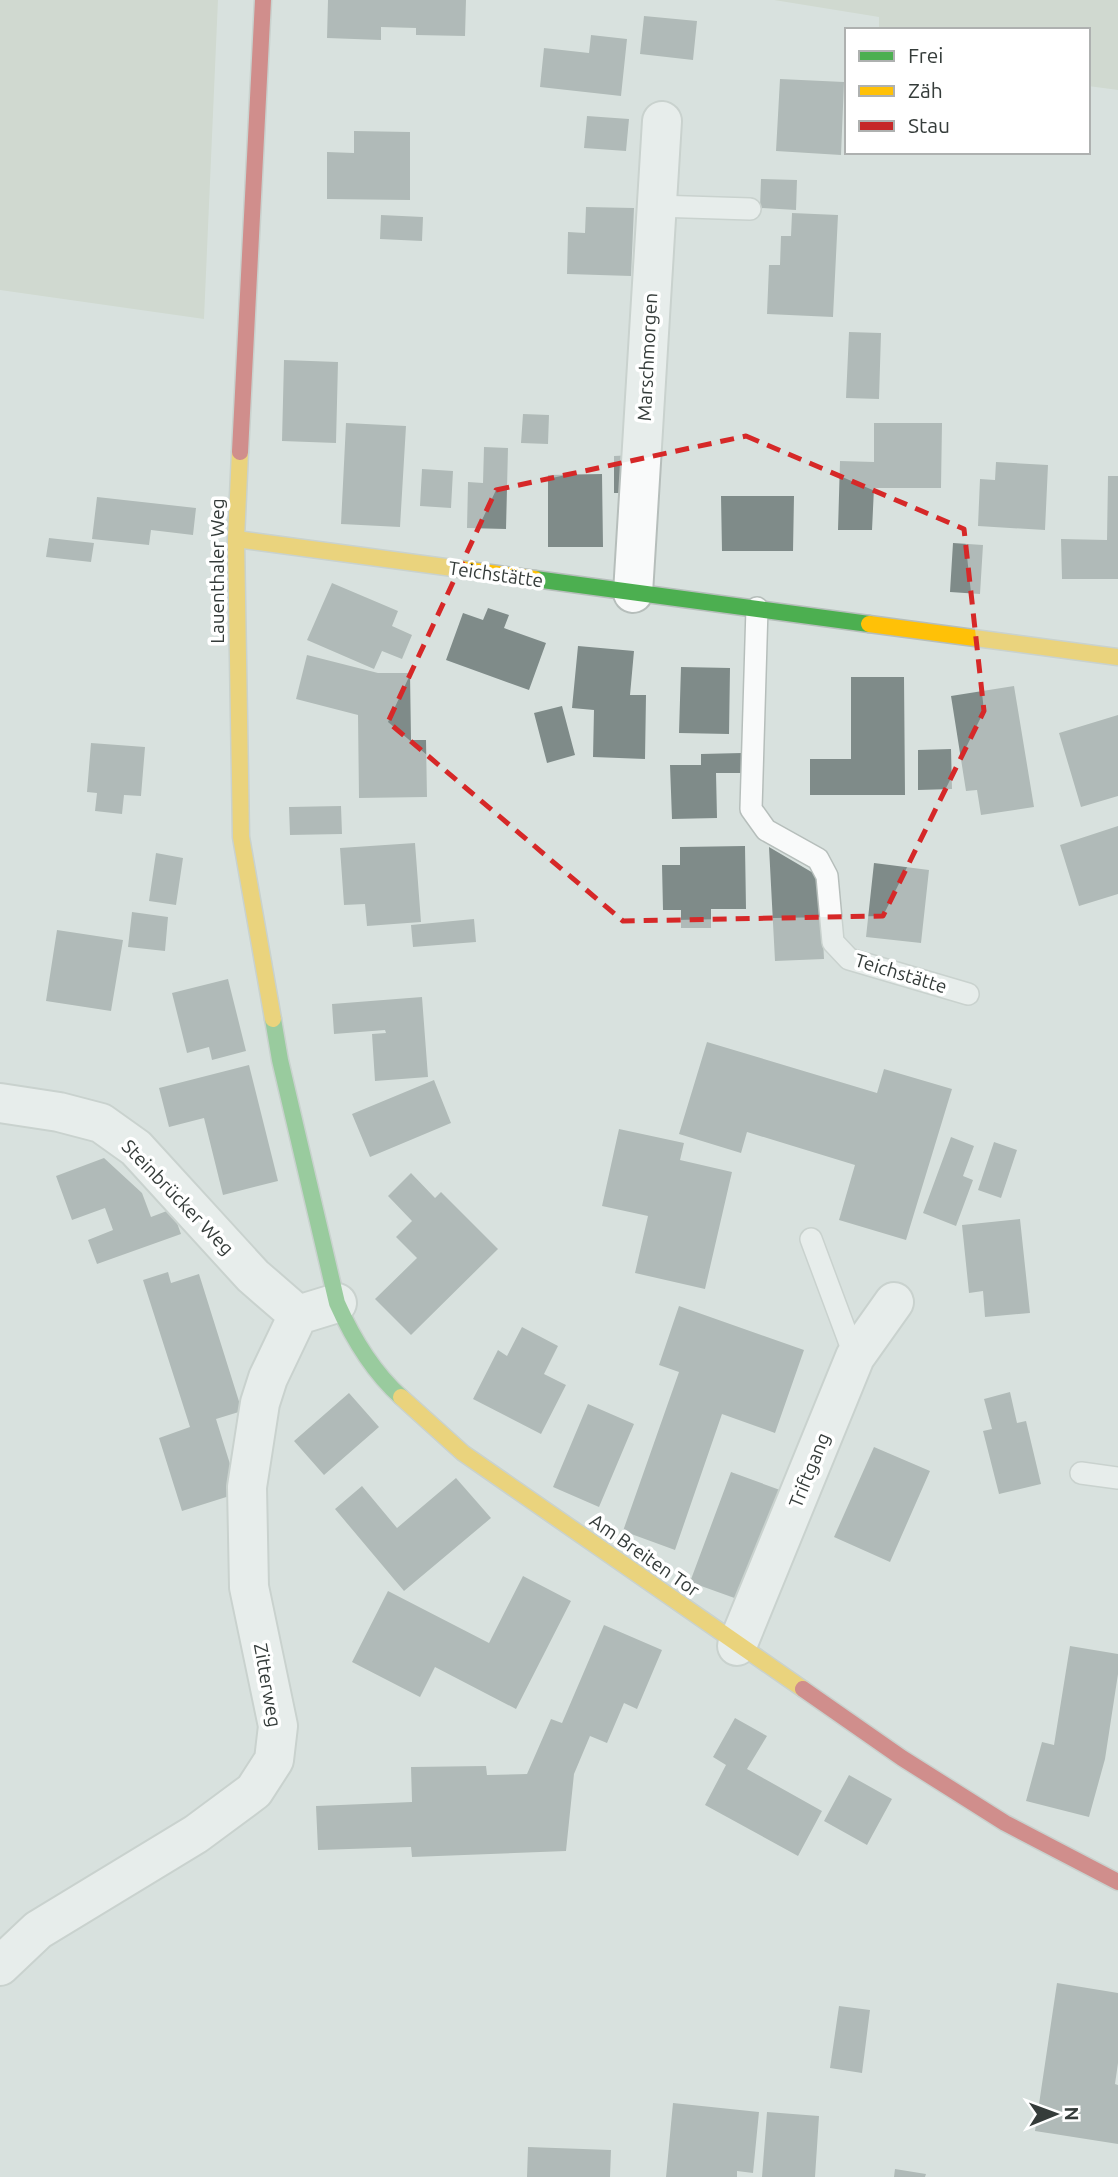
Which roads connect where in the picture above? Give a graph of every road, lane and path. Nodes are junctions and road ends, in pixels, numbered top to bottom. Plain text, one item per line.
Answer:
1 (264, 0) edge
2 (662, 121) dead end
3 (656, 206) junction
4 (750, 209) dead end
5 (236, 539) junction
6 (633, 593) junction
7 (757, 608) junction
8 (1118, 657) edge
9 (968, 993) dead end
10 (0, 1103) edge
11 (298, 1137) joint
12 (811, 1239) dead end
13 (894, 1302) dead end
14 (337, 1303) junction
15 (298, 1315) junction
16 (855, 1357) junction
17 (1081, 1473) dead end
18 (1118, 1478) edge
19 (737, 1646) junction
20 (1118, 1882) edge
21 (0, 1966) edge

1 - 5 street, Lauenthaler Weg
2 - 3 street, Marschmorgen
3 - 4 lane
3 - 6 street, Marschmorgen
5 - 6 street, Teichstätte
5 - 11 street, Lauenthaler Weg
6 - 7 street, Teichstätte
7 - 8 street, Teichstätte
7 - 9 lane, Teichstätte
10 - 15 street, Steinbrücker Weg
11 - 14 street, Am Breiten Tor
12 - 16 lane
13 - 16 street, Triftgang
14 - 15 street
14 - 19 street, Am Breiten Tor
15 - 21 street, Zitterweg
16 - 19 street, Triftgang
17 - 18 lane
19 - 20 street, Am Breiten Tor

